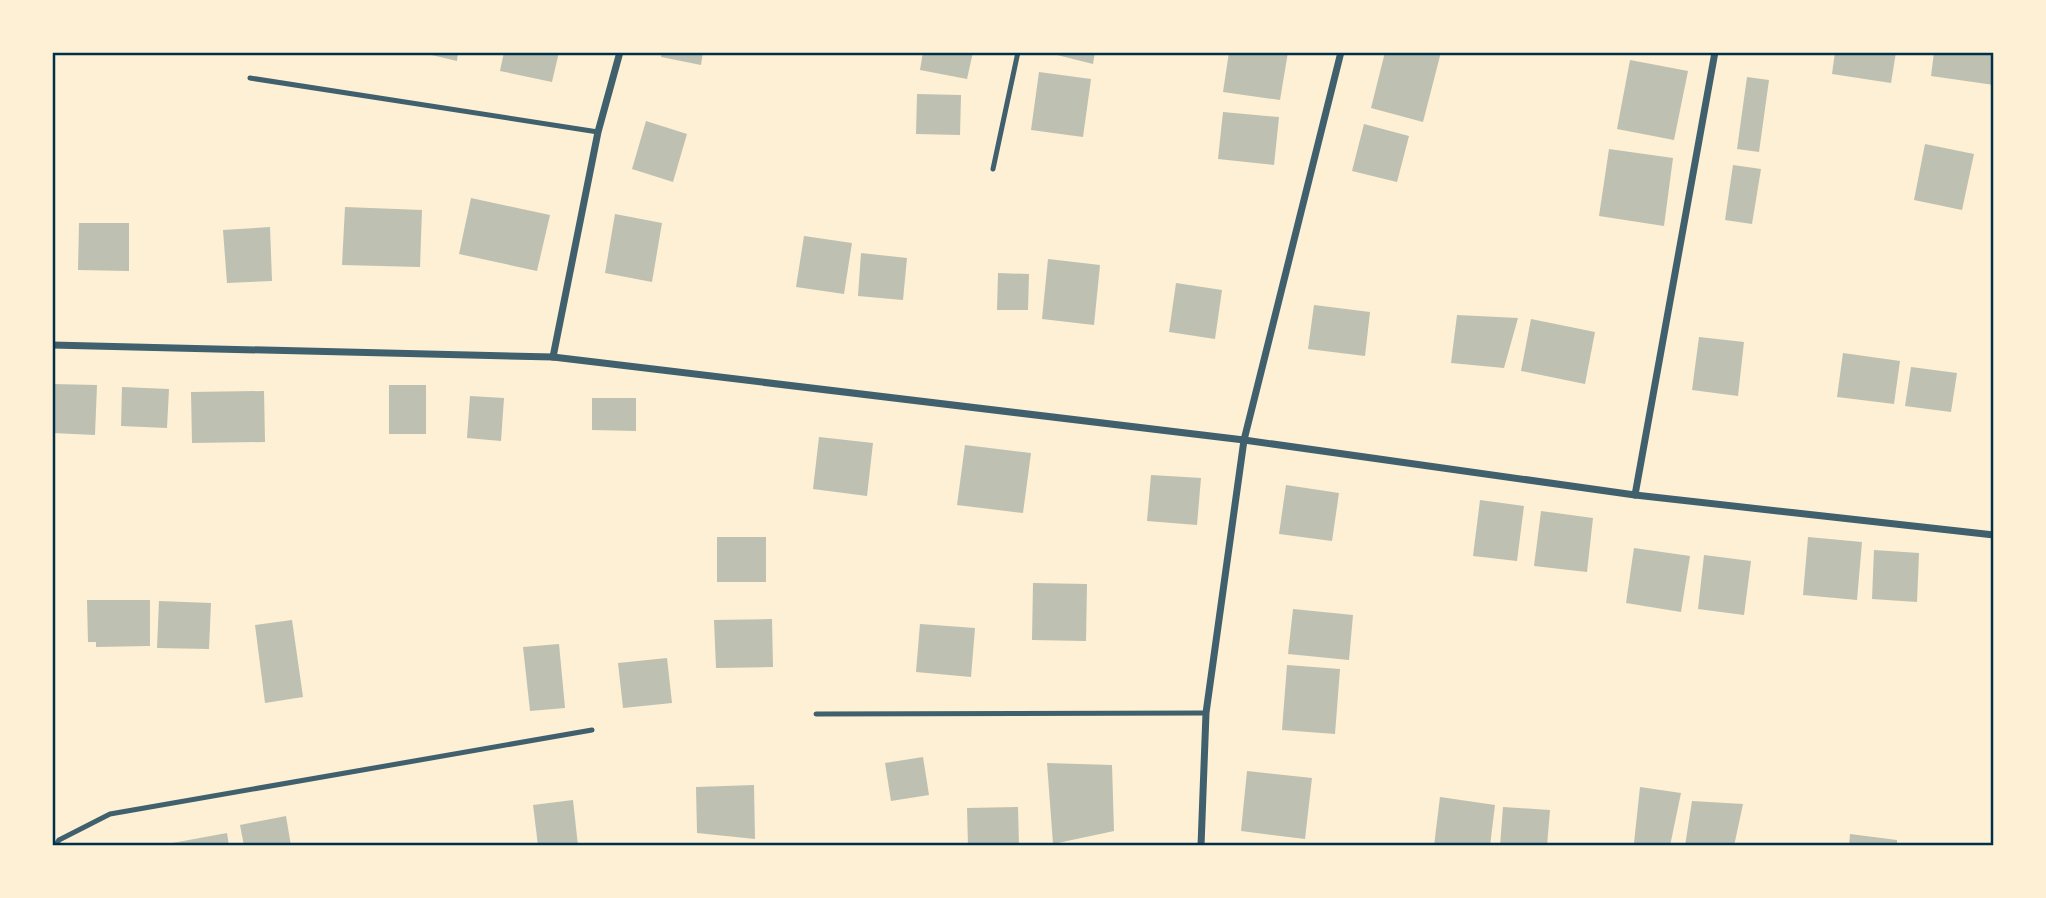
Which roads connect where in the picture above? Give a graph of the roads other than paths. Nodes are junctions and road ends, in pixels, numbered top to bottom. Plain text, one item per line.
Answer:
1 (620, 52) edge
2 (1018, 52) edge
3 (1341, 52) edge
4 (1715, 52) edge
5 (250, 78) dead end
6 (598, 132) junction
7 (993, 169) dead end
8 (52, 345) edge
9 (552, 357) junction
10 (1244, 440) junction
11 (1635, 495) junction
12 (1993, 535) edge
13 (1206, 713) junction
14 (816, 715) dead end
15 (592, 730) dead end
16 (55, 845) edge
17 (1201, 845) edge

1 - 6 street
2 - 7 lane
3 - 10 street
4 - 11 street
5 - 6 lane
6 - 9 street
8 - 9 street
9 - 10 street
10 - 11 street
10 - 13 street
11 - 12 street
13 - 14 lane
13 - 17 street
15 - 16 lane

